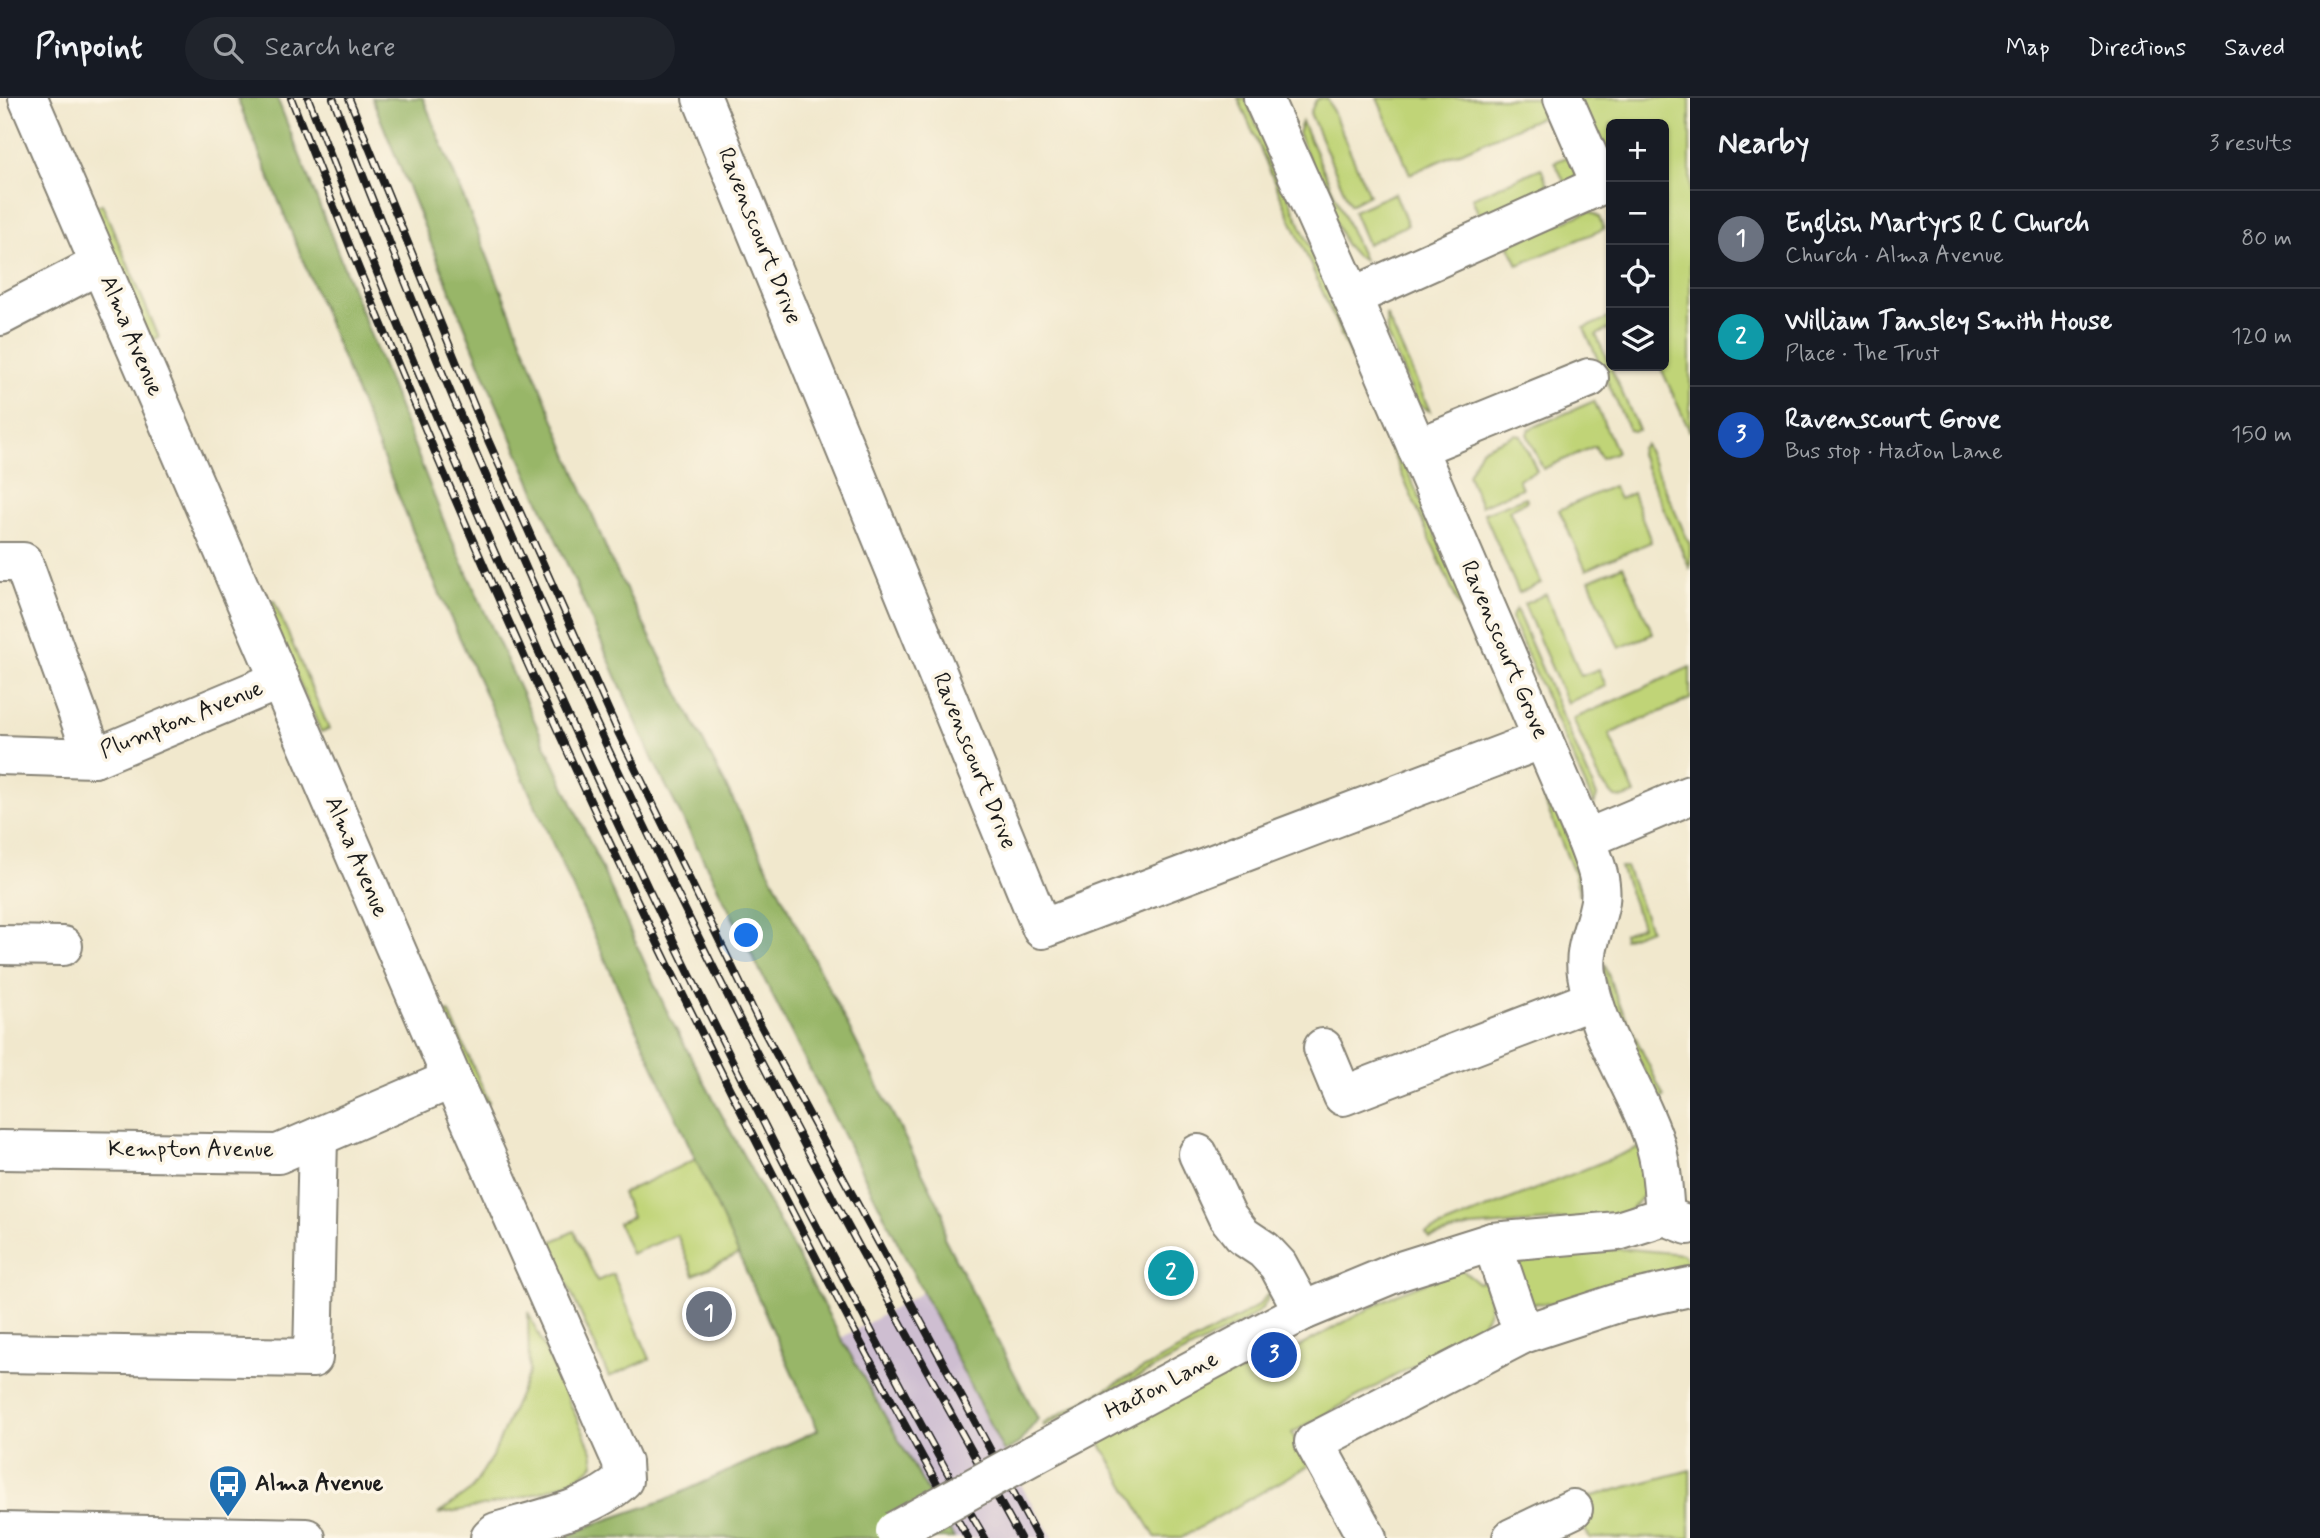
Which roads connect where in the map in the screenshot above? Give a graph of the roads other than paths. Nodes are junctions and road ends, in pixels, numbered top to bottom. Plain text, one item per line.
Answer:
1 (28, 98) edge
2 (702, 98) edge
3 (1264, 98) edge
4 (1563, 98) edge
5 (100, 264) junction
6 (1352, 297) junction
7 (0, 316) edge
8 (1589, 378) dead end
9 (1418, 448) junction
10 (0, 562) edge
11 (280, 680) junction
12 (1543, 739) junction
13 (0, 755) edge
14 (94, 758) junction
15 (1690, 795) edge
16 (1586, 839) junction
17 (0, 945) edge
18 (63, 946) dead end
19 (1592, 1000) junction
20 (1323, 1048) dead end
21 (452, 1079) junction
22 (318, 1137) junction
23 (0, 1150) edge
24 (1198, 1154) dead end
25 (1676, 1165) edge
26 (1677, 1221) edge
27 (1492, 1242) junction
28 (1690, 1287) edge
29 (1303, 1311) junction
30 (1523, 1334) junction
31 (0, 1353) edge
32 (1573, 1509) dead end
33 (0, 1532) edge
34 (888, 1535) edge
35 (306, 1538) edge
36 (490, 1538) edge
37 (1367, 1538) edge
38 (1512, 1538) edge

1 - 5 street, Alma Avenue
2 - 12 street, Ravenscourt Drive
3 - 6 street, Ravenscourt Grove
4 - 6 street
5 - 7 street
5 - 11 street, Alma Avenue
6 - 9 street, Ravenscourt Grove
8 - 9 street
9 - 12 street, Ravenscourt Grove
10 - 14 street
11 - 14 street, Plumpton Avenue
11 - 21 street, Alma Avenue
12 - 16 street, Ravenscourt Grove
13 - 14 street, Plumpton Avenue
15 - 16 street
16 - 19 street, Ravenscourt Grove
17 - 18 street
19 - 20 street
19 - 25 street, Ravenscourt Grove
21 - 22 street, Kempton Avenue
21 - 36 street, Alma Avenue
22 - 23 street, Kempton Avenue
22 - 31 street
24 - 29 street
25 - 26 street, Ravenscourt Grove
26 - 27 street, Hacton Lane
27 - 29 street, Hacton Lane
27 - 30 street
28 - 30 street
29 - 34 street, Hacton Lane, bridge
30 - 37 street
32 - 38 street
33 - 35 street

